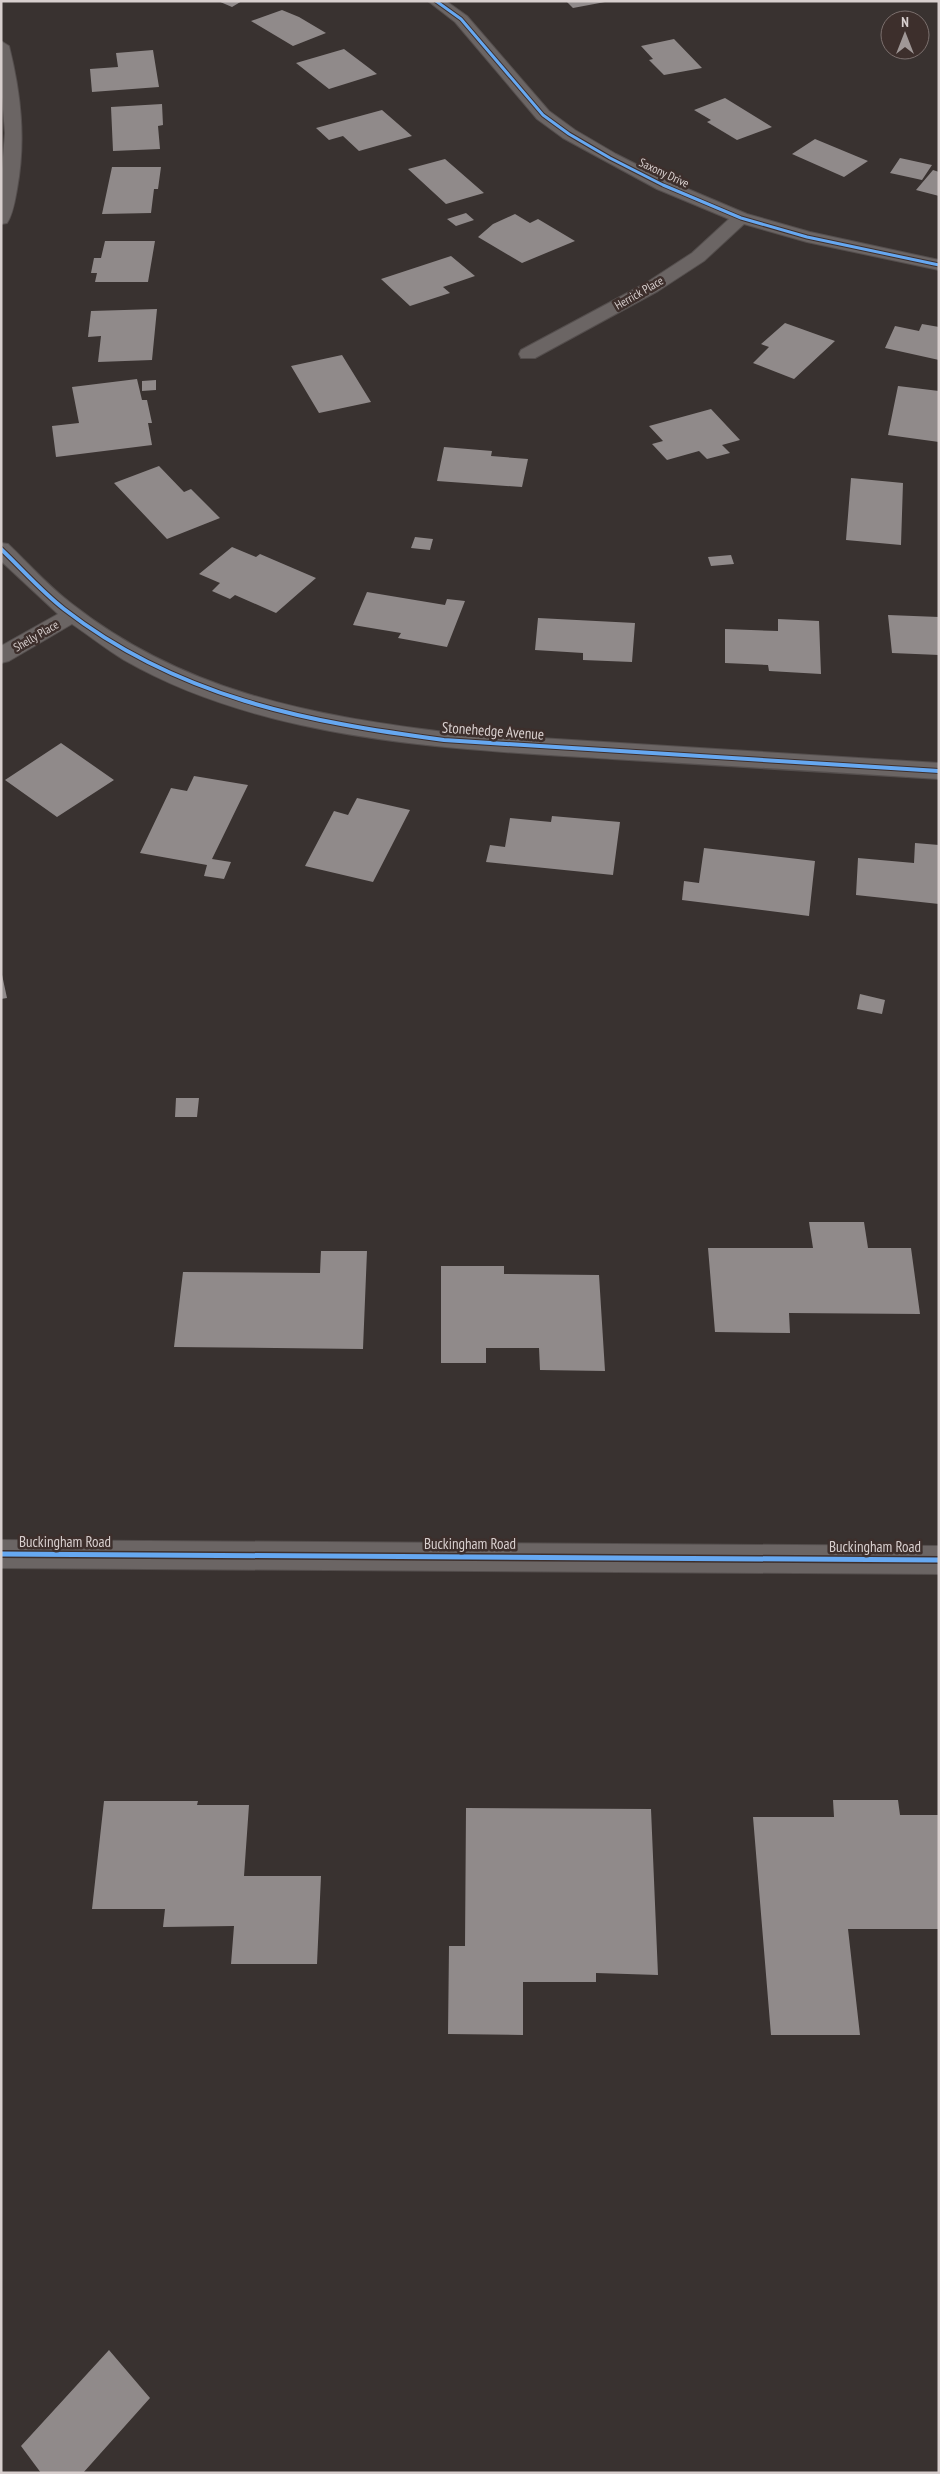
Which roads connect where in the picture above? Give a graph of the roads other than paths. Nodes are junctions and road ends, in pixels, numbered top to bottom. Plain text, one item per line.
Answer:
1 (436, 1) edge
2 (1, 46) edge
3 (741, 218) junction
4 (1, 219) edge
5 (939, 266) edge
6 (528, 354) dead end
7 (1, 550) edge
8 (71, 616) junction
9 (1, 656) edge
10 (939, 771) edge
11 (1, 1554) edge
12 (939, 1560) edge

1 - 3 street, Saxony Drive
2 - 4 street
3 - 5 street, Saxony Drive
3 - 6 street, Herrick Place
7 - 8 street, Stonehedge Avenue
8 - 9 street, Shelly Place
8 - 10 street, Stonehedge Avenue
11 - 12 street, Buckingham Road

